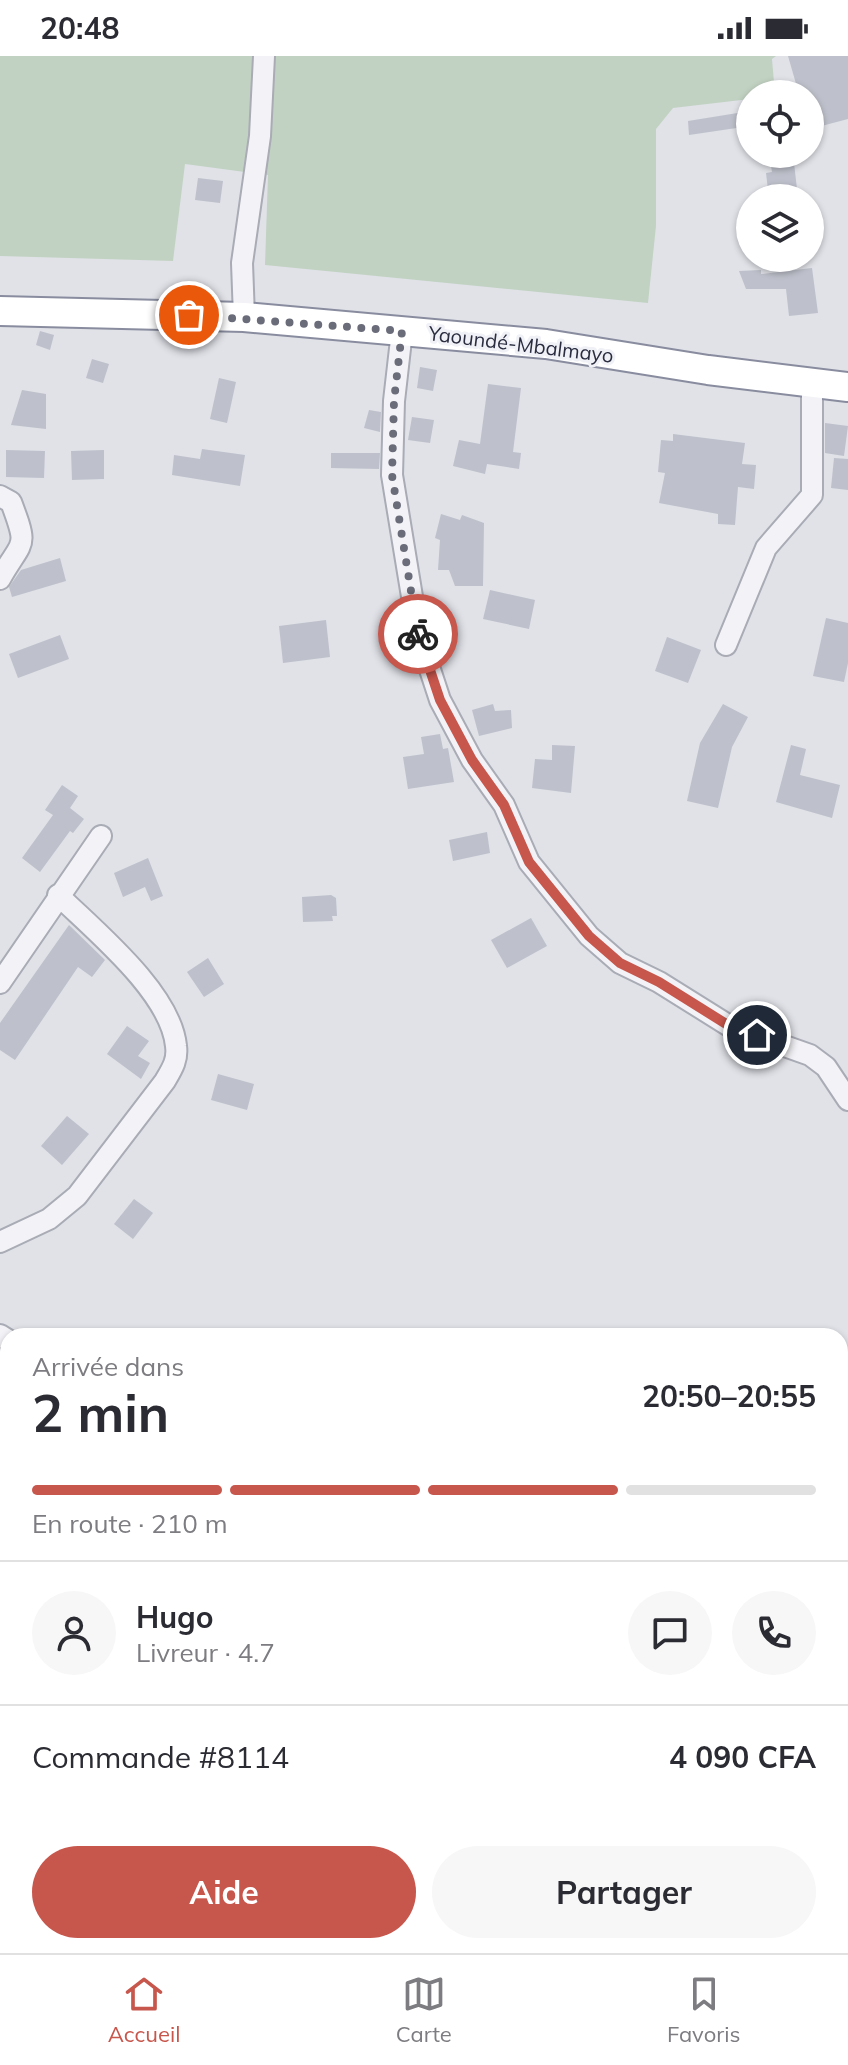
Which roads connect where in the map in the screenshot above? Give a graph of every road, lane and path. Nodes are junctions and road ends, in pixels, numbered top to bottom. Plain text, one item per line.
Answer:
1 (264, 56) edge
2 (0, 311) edge
3 (244, 317) junction
4 (402, 331) junction
5 (812, 382) junction
6 (848, 387) edge
7 (0, 496) edge
8 (0, 579) edge
9 (726, 645) dead end
10 (101, 836) dead end
11 (58, 895) junction
12 (0, 983) edge
13 (848, 1100) edge
14 (0, 1242) edge

1 - 3 street
2 - 3 highway, Yaoundé-Mbalmayo
3 - 4 highway, Yaoundé-Mbalmayo
4 - 5 highway, Yaoundé-Mbalmayo
4 - 13 street
5 - 6 highway, Yaoundé-Mbalmayo
5 - 9 street
7 - 8 street
10 - 11 street
11 - 12 street
11 - 14 street

